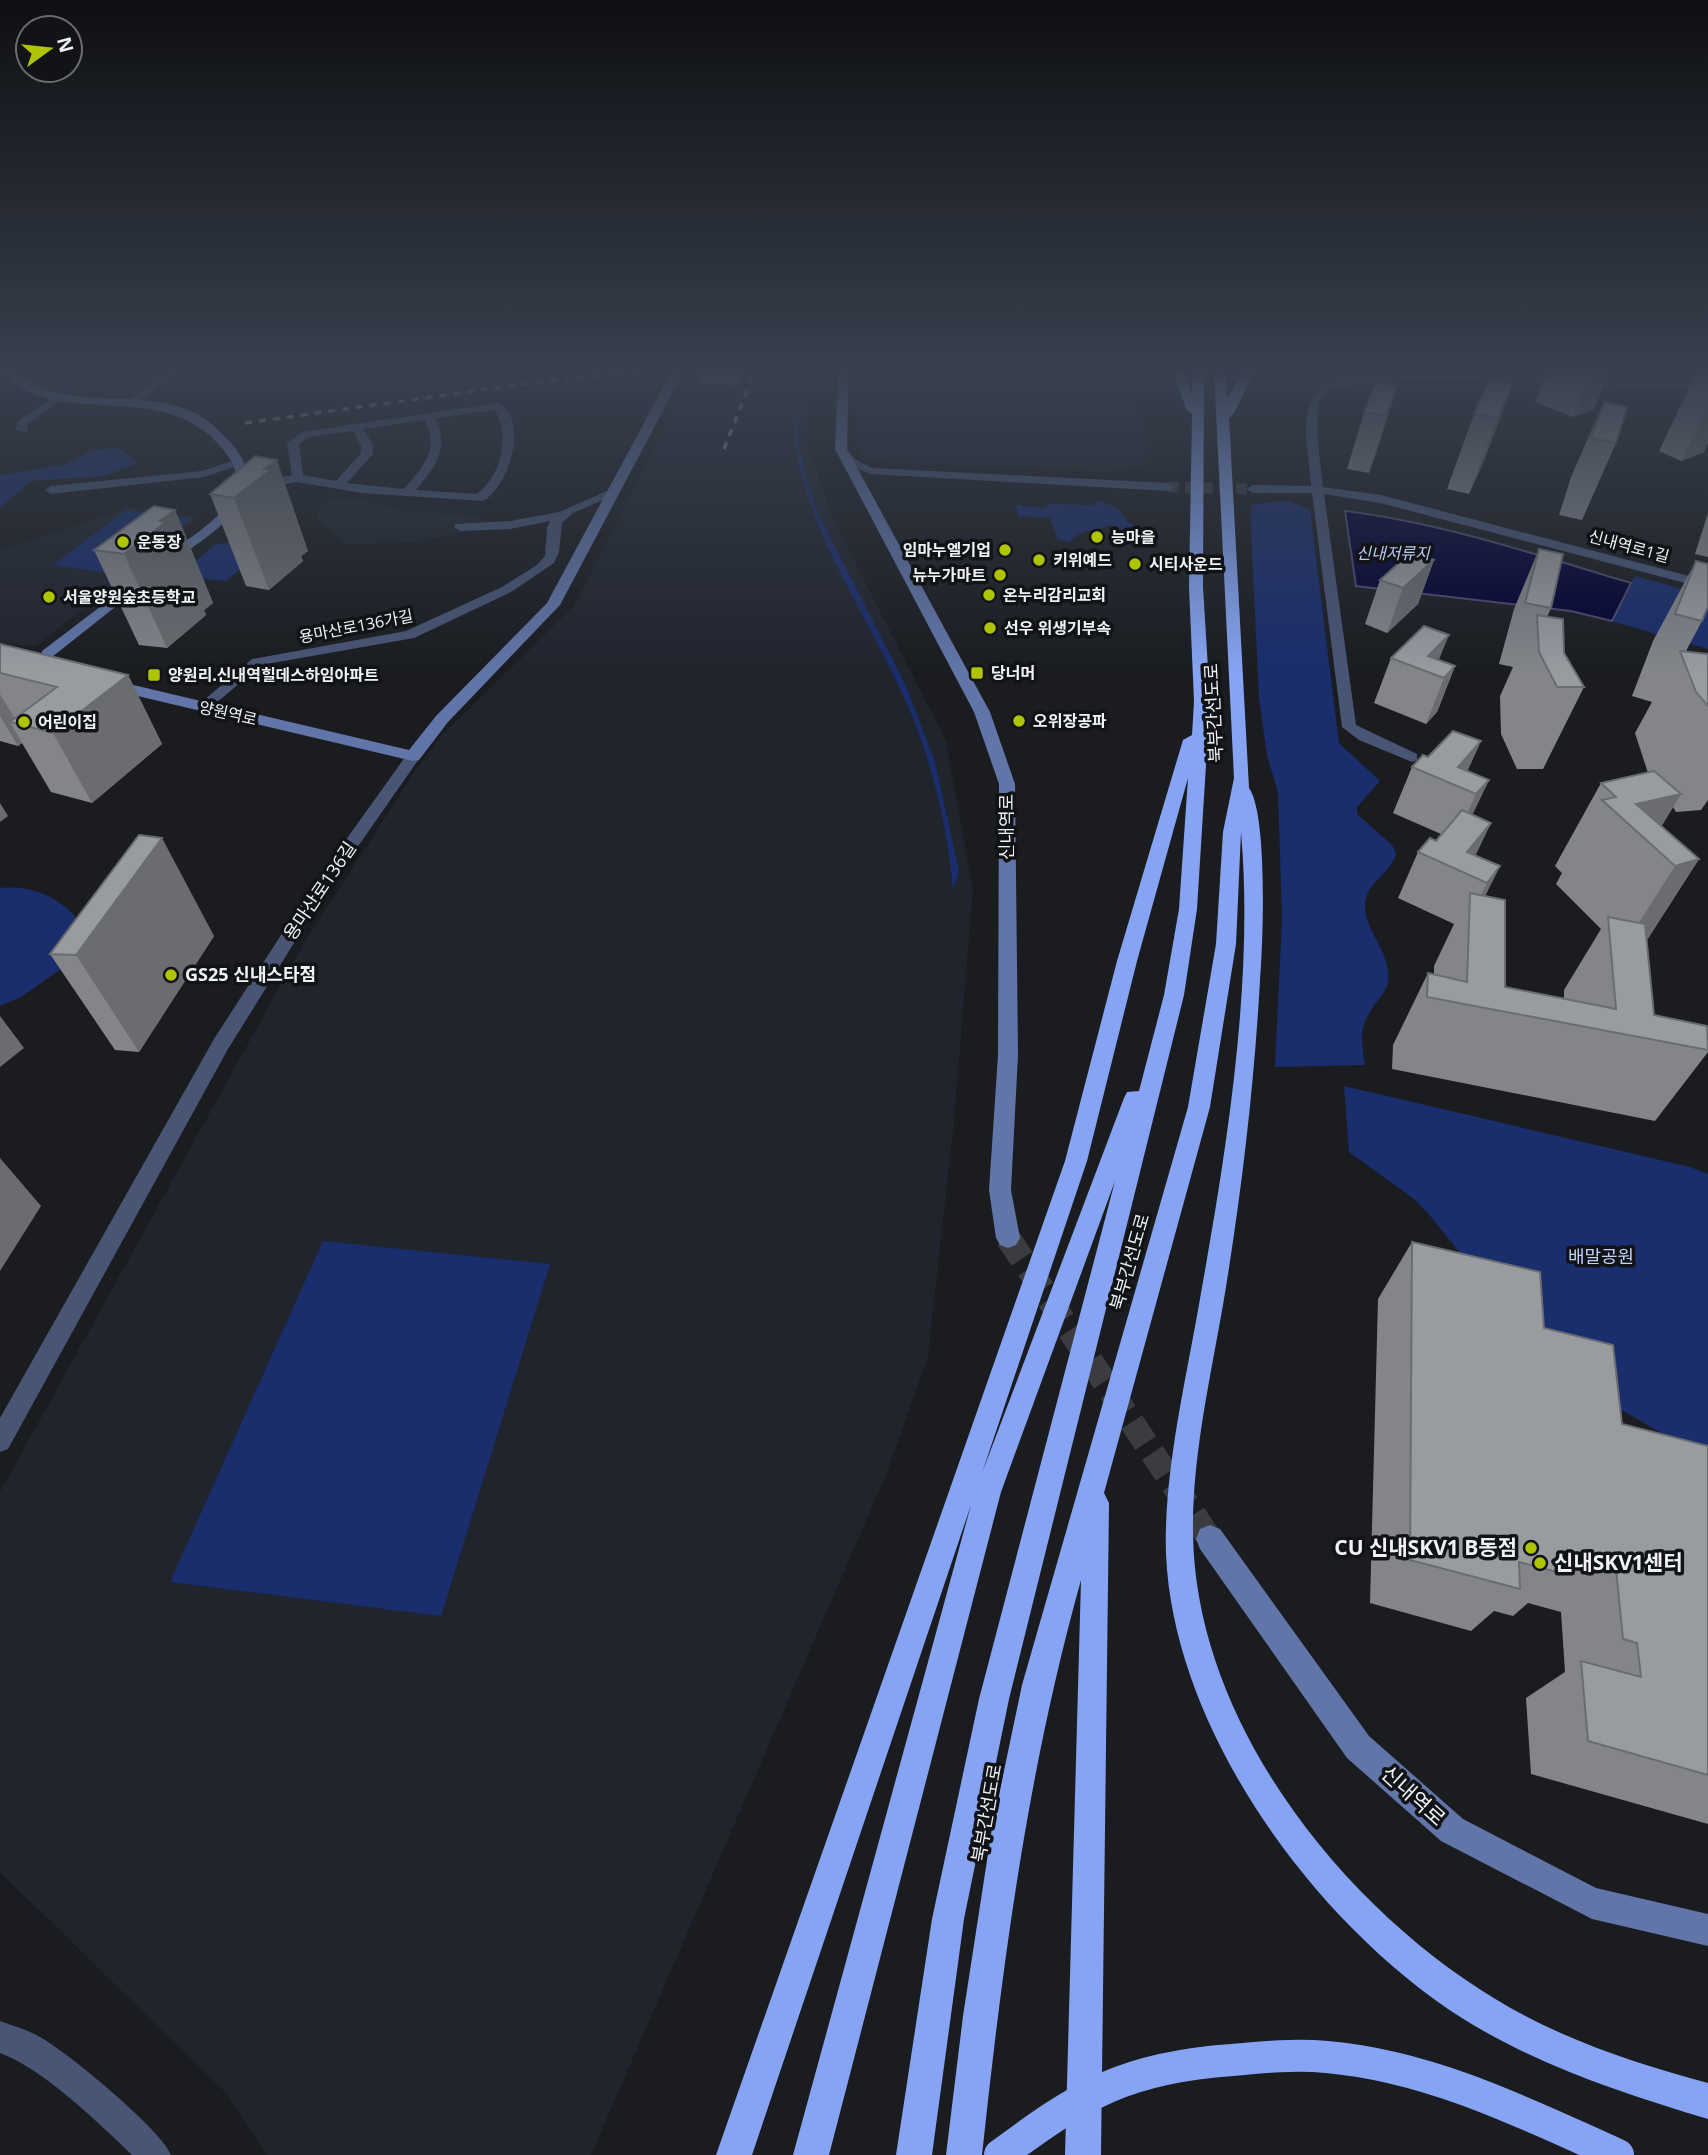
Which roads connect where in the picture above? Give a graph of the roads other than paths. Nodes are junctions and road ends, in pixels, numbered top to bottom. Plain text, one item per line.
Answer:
1 (211, 472) edge
2 (242, 472) edge
3 (297, 472) edge
4 (351, 472) edge
5 (425, 472) edge
6 (499, 472) edge
7 (623, 472) edge
8 (853, 472) edge
9 (881, 472) edge
10 (1198, 472) edge
11 (1227, 472) edge
12 (1316, 472) edge
13 (298, 478) junction
14 (339, 485) junction
15 (243, 486) junction
16 (1167, 487) tunnel mouth
17 (51, 489) dead end
18 (1253, 489) tunnel mouth
19 (1317, 490) junction
20 (408, 492) junction
21 (611, 494) junction
22 (561, 515) junction
23 (460, 527) dead end
24 (1708, 585) edge
25 (44, 662) edge
26 (89, 680) edge
27 (1202, 701) junction
28 (203, 707) junction
29 (412, 756) junction
30 (1412, 757) dead end
31 (1242, 778) junction
32 (1174, 995) junction
33 (1008, 1238) tunnel mouth
34 (0, 1441) edge
35 (1097, 1469) junction
36 (1210, 1539) tunnel mouth
37 (1708, 1930) edge
38 (0, 2037) edge
39 (1708, 2101) edge
40 (155, 2155) edge
41 (734, 2155) edge
42 (811, 2155) edge
43 (914, 2155) edge
44 (964, 2155) edge
45 (1000, 2155) edge
46 (1083, 2155) edge
47 (1618, 2155) edge

1 - 17 street
2 - 15 street
3 - 13 street
4 - 14 street
5 - 20 street
6 - 20 street
7 - 21 street, 용마산로136길
8 - 33 street, 신내역로
9 - 16 street
10 - 27 highway, 북부간선도로
11 - 31 highway, 북부간선도로
12 - 19 street
13 - 14 street
13 - 15 street
14 - 20 street
15 - 25 street
18 - 19 street, 신내역로1길
19 - 24 street, 신내역로1길
19 - 30 street
21 - 22 street
21 - 29 street, 용마산로136길
22 - 23 street
22 - 28 street, 용마산로136가길
26 - 28 street, 양원역로
27 - 32 highway, 북부간선도로
27 - 41 highway
28 - 29 street, 양원역로
29 - 34 street, 용마산로136길
31 - 35 highway, 북부간선도로
31 - 39 highway
32 - 42 highway
32 - 43 highway, 북부간선도로
35 - 44 highway, 북부간선도로
35 - 46 highway
36 - 37 street, 신내역로
38 - 40 street
45 - 47 highway, bridge

